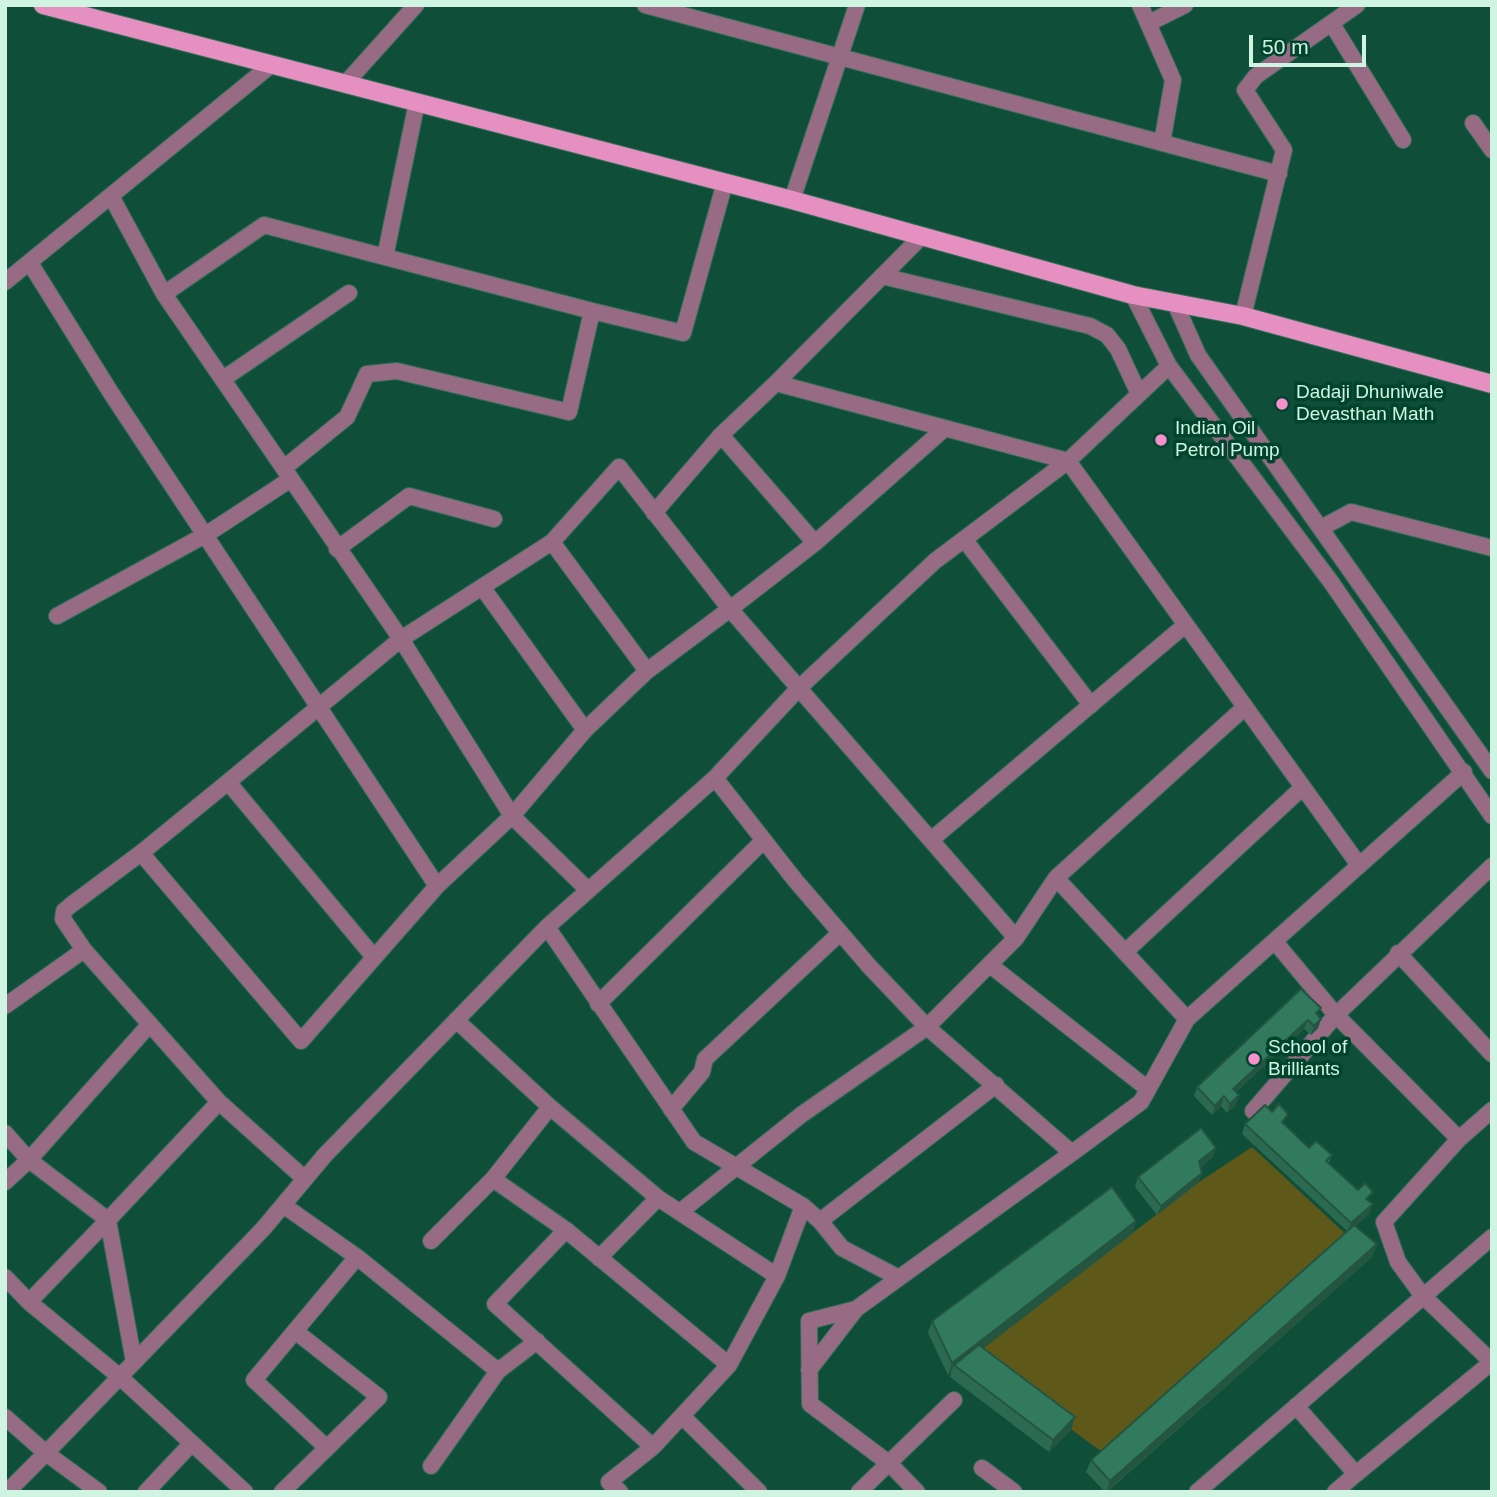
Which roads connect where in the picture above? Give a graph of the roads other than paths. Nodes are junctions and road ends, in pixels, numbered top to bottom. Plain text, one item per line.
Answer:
1 (43, 5) edge
2 (416, 5) edge
3 (645, 5) edge
4 (857, 5) edge
5 (1140, 5) edge
6 (1185, 5) edge
7 (1357, 5) edge
8 (1149, 23) junction
9 (1332, 24) junction
10 (840, 57) junction
11 (271, 65) junction
12 (345, 84) junction
13 (417, 102) junction
14 (1474, 123) dead end
15 (1403, 140) dead end
16 (1162, 143) junction
17 (1492, 150) edge
18 (1279, 174) junction
19 (725, 182) junction
20 (111, 196) junction
21 (792, 200) junction
22 (922, 236) junction
23 (386, 257) junction
24 (30, 263) junction
25 (882, 276) junction
26 (7, 277) edge
27 (349, 293) dead end
28 (164, 294) junction
29 (1133, 295) junction
30 (1175, 303) junction
31 (592, 312) junction
32 (1243, 316) junction
33 (1169, 366) junction
34 (223, 379) junction
35 (776, 383) junction
36 (1492, 384) edge
37 (1139, 394) junction
38 (944, 429) junction
39 (721, 435) junction
40 (1068, 461) junction
41 (287, 473) junction
42 (654, 513) junction
43 (495, 519) dead end
44 (1321, 528) junction
45 (207, 534) junction
46 (964, 539) junction
47 (552, 542) junction
48 (815, 543) junction
49 (1492, 548) edge
50 (337, 549) junction
51 (482, 587) junction
52 (730, 609) junction
53 (57, 616) dead end
54 (1184, 626) junction
55 (401, 639) junction
56 (647, 671) junction
57 (799, 688) junction
58 (1091, 705) junction
59 (316, 706) junction
60 (1244, 708) junction
61 (585, 730) junction
62 (1492, 771) edge
63 (1464, 772) junction
64 (715, 778) junction
65 (228, 782) junction
66 (1302, 788) junction
67 (512, 816) junction
68 (1492, 816) edge
69 (764, 840) junction
70 (931, 840) junction
71 (141, 853) junction
72 (1359, 865) junction
73 (1492, 866) edge
74 (1056, 878) junction
75 (437, 886) junction
76 (588, 890) junction
77 (547, 927) junction
78 (840, 933) junction
79 (1016, 938) junction
80 (1276, 943) junction
81 (84, 950) junction
82 (1125, 952) junction
83 (1398, 953) junction
84 (373, 956) junction
85 (990, 965) junction
86 (598, 1004) junction
87 (5, 1006) edge
88 (1336, 1015) junction
89 (1187, 1019) junction
90 (456, 1020) junction
91 (150, 1024) junction
92 (927, 1027) junction
93 (1492, 1054) edge
94 (996, 1085) junction
95 (1148, 1089) junction
96 (219, 1102) junction
97 (550, 1107) junction
98 (671, 1109) junction
99 (1492, 1110) edge
100 (1253, 1111) dead end
101 (5, 1133) edge
102 (1459, 1139) junction
103 (1072, 1153) junction
104 (29, 1160) junction
105 (734, 1167) junction
106 (305, 1179) junction
107 (493, 1179) junction
108 (5, 1182) edge
109 (658, 1198) junction
110 (283, 1205) junction
111 (803, 1206) junction
112 (680, 1212) junction
113 (108, 1220) junction
114 (820, 1221) junction
115 (566, 1230) junction
116 (1492, 1237) edge
117 (431, 1241) dead end
118 (357, 1257) junction
119 (599, 1258) junction
120 (777, 1276) junction
121 (5, 1277) edge
122 (899, 1278) junction
123 (1422, 1295) junction
124 (29, 1302) junction
125 (856, 1309) junction
126 (295, 1331) junction
127 (537, 1341) junction
128 (134, 1362) junction
129 (1492, 1362) edge
130 (729, 1364) junction
131 (809, 1370) junction
132 (498, 1371) junction
133 (120, 1377) junction
134 (954, 1400) dead end
135 (1296, 1406) junction
136 (682, 1416) junction
137 (5, 1417) edge
138 (192, 1443) junction
139 (653, 1447) junction
140 (327, 1448) junction
141 (46, 1453) junction
142 (890, 1464) junction
143 (430, 1466) dead end
144 (982, 1468) dead end
145 (1356, 1474) junction
146 (7, 1492) edge
147 (99, 1492) edge
148 (146, 1492) edge
149 (245, 1492) edge
150 (282, 1492) edge
151 (620, 1492) edge
152 (759, 1492) edge
153 (859, 1492) edge
154 (918, 1492) edge
155 (1014, 1492) edge
156 (1197, 1492) edge
157 (1335, 1492) edge

1 - 11 main road
2 - 12 street
3 - 10 street
4 - 10 street
5 - 8 street
6 - 8 street
7 - 9 street
8 - 16 street
9 - 15 street
9 - 18 street
10 - 16 street
10 - 21 street
11 - 12 main road
11 - 20 street
12 - 13 main road
13 - 19 main road
13 - 23 street
14 - 17 street
16 - 18 street
18 - 32 street
19 - 21 main road
19 - 31 street
20 - 24 street
20 - 28 street
21 - 22 main road
22 - 25 street
22 - 29 main road
23 - 28 street
23 - 31 street
24 - 26 street
24 - 45 street
25 - 35 street
25 - 37 street
27 - 34 street
28 - 34 street
29 - 30 main road
29 - 33 street
30 - 32 main road
30 - 44 street
31 - 41 street
32 - 36 main road
33 - 37 street
33 - 63 street
34 - 41 street
35 - 38 street
35 - 39 street
37 - 40 street
38 - 40 street
38 - 48 street
39 - 42 street
39 - 48 street
40 - 46 street
40 - 54 street
41 - 45 street
41 - 50 street
42 - 47 street
42 - 52 street
43 - 50 street
44 - 49 street
44 - 62 street
45 - 53 street
45 - 59 street
46 - 57 street
46 - 58 street
47 - 51 street
47 - 56 street
48 - 52 street
50 - 55 street
51 - 55 street
51 - 61 street
52 - 56 street
52 - 57 street
54 - 58 street
54 - 60 street
55 - 59 street
55 - 67 street
56 - 61 street
57 - 64 street
57 - 70 street
58 - 70 street
59 - 65 street
59 - 75 street
60 - 66 street
60 - 74 street
61 - 67 street
63 - 68 street
63 - 72 street
64 - 69 street
64 - 76 street
65 - 71 street
65 - 84 street
66 - 72 street
66 - 82 street
67 - 75 street
67 - 76 street
69 - 78 street
69 - 86 street
70 - 79 street
71 - 81 street
71 - 84 street
72 - 80 street
73 - 83 street
74 - 79 street
74 - 82 street
75 - 84 street
76 - 77 street
77 - 86 street
77 - 90 street
78 - 92 street
78 - 98 street
79 - 85 street
80 - 88 street
80 - 89 street
81 - 87 street
81 - 91 street
82 - 89 street
83 - 88 street
83 - 93 street
85 - 92 street
85 - 95 street
86 - 98 street
88 - 100 street
88 - 102 street
89 - 95 street
90 - 97 street
90 - 106 street
91 - 96 street
91 - 104 street
92 - 94 street
92 - 105 street
94 - 103 street
94 - 114 street
95 - 103 street
96 - 106 street
96 - 113 street
97 - 107 street
97 - 109 street
98 - 105 street
99 - 102 street
101 - 104 street
102 - 123 street
103 - 122 street
104 - 108 street
104 - 113 street
105 - 111 street
105 - 112 street
106 - 110 street
107 - 115 street
107 - 117 street
109 - 112 street
109 - 119 street
110 - 118 street
110 - 128 street
111 - 114 street
111 - 120 street
112 - 120 street
113 - 124 street
113 - 128 street
114 - 122 street
115 - 119 street
115 - 127 street
116 - 123 street
118 - 126 street
118 - 132 street
119 - 130 street
120 - 130 street
121 - 124 street
122 - 125 street
123 - 129 street
123 - 135 street
124 - 133 street
125 - 131 street
125 - 131 street
126 - 140 street
126 - 140 street
127 - 132 street
127 - 139 street
128 - 133 street
129 - 145 street
130 - 136 street
131 - 142 street
132 - 143 street
133 - 138 street
133 - 141 street
134 - 142 street
135 - 145 street
135 - 156 street
136 - 139 street
136 - 152 street
137 - 141 street
138 - 148 street
138 - 149 street
139 - 151 street
140 - 150 street
141 - 146 street
141 - 147 street
142 - 153 street
142 - 154 street
144 - 155 street
145 - 157 street

